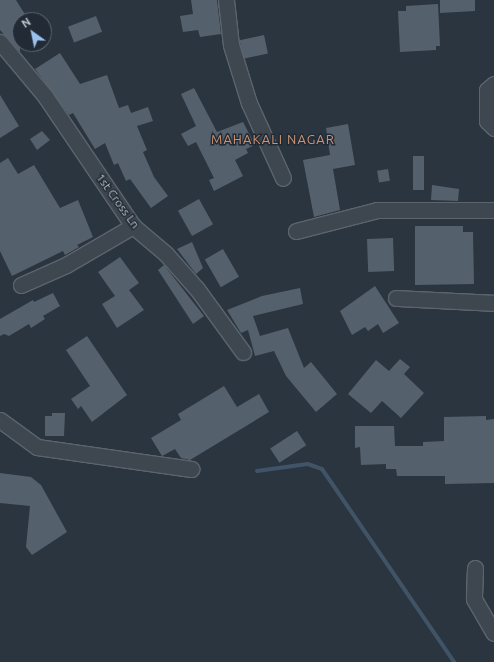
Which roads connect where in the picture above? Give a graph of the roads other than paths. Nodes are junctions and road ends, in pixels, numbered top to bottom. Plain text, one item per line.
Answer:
1 (226, 0) edge
2 (0, 42) edge
3 (494, 84) edge
4 (494, 128) edge
5 (283, 178) dead end
6 (494, 210) edge
7 (134, 226) junction
8 (296, 231) dead end
9 (22, 285) dead end
10 (396, 298) dead end
11 (494, 302) edge
12 (243, 352) dead end
13 (0, 420) edge
14 (191, 469) dead end
15 (475, 568) dead end
16 (494, 633) edge

1 - 5 street
2 - 7 street, 1st Cross Ln
3 - 4 street
6 - 8 street
7 - 9 street
7 - 12 street, 1st Cross Ln
10 - 11 street
13 - 14 street
15 - 16 street

